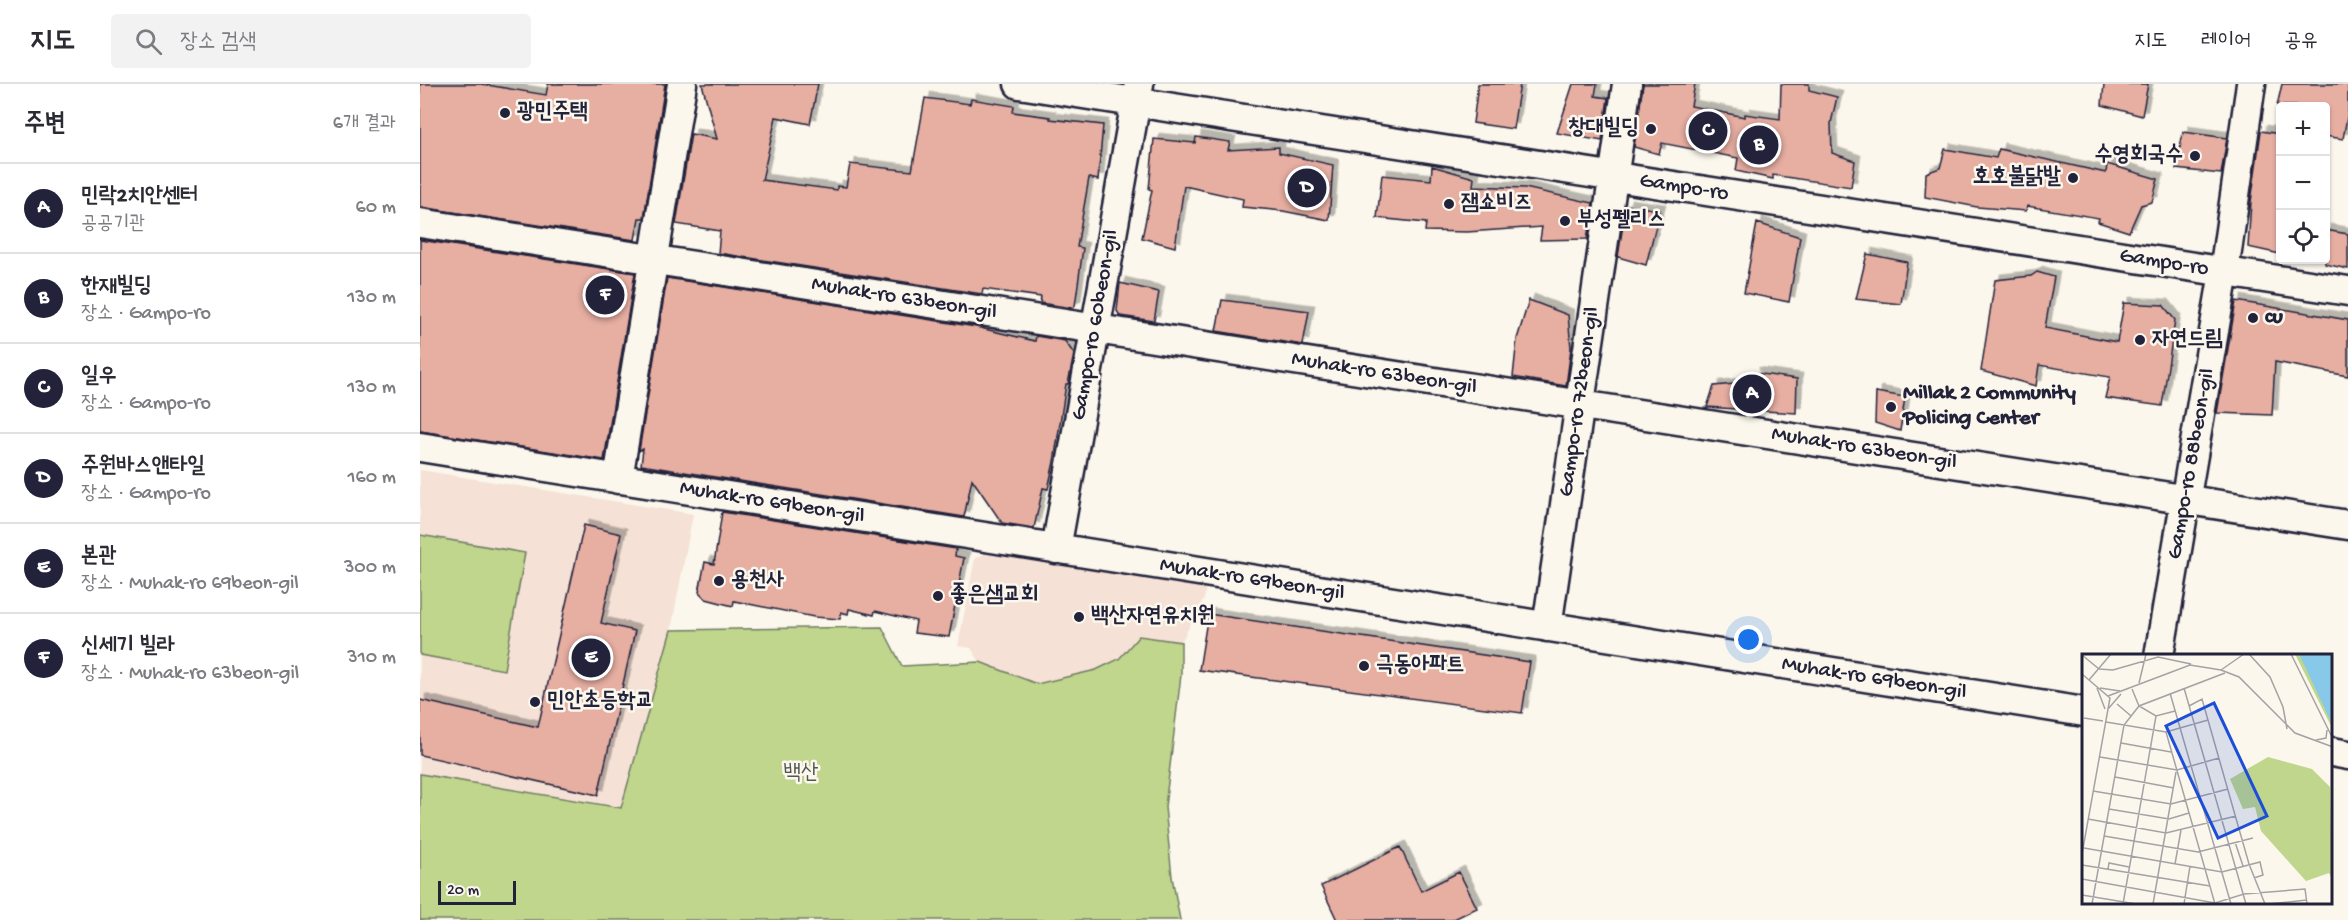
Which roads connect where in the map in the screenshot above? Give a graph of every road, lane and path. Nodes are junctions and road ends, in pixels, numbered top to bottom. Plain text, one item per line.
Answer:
1 (682, 84) edge
2 (1019, 84) edge
3 (1627, 84) edge
4 (2251, 84) edge
5 (1137, 93) edge
6 (1613, 177) junction
7 (420, 223) edge
8 (653, 260) junction
9 (2224, 272) junction
10 (2348, 291) edge
11 (1095, 329) junction
12 (1579, 405) junction
13 (420, 447) edge
14 (618, 479) junction
15 (2186, 500) junction
16 (2348, 525) edge
17 (1056, 549) junction
18 (1547, 627) junction
19 (2159, 654) edge
20 (2082, 712) edge
21 (2333, 752) edge
22 (2348, 755) edge

1 - 8 street
2 - 5 street, Gampo-ro
3 - 6 street, Gampo-ro 72beon-gil
4 - 9 street, Gampo-ro 88beon-gil
5 - 6 street, Gampo-ro
5 - 11 street, Gampo-ro 60beon-gil
6 - 9 street, Gampo-ro
6 - 12 street, Gampo-ro 72beon-gil
7 - 8 street, Muhak-ro 63beon-gil
8 - 11 street, Muhak-ro 63beon-gil
8 - 14 street
9 - 10 street, Gampo-ro
9 - 15 street, Gampo-ro 88beon-gil
11 - 12 street, Muhak-ro 63beon-gil
11 - 17 street, Gampo-ro 60beon-gil
12 - 15 street, Muhak-ro 63beon-gil
12 - 18 street, Gampo-ro 72beon-gil
13 - 14 street, Muhak-ro 69beon-gil
14 - 17 street, Muhak-ro 69beon-gil
15 - 16 street, Muhak-ro 63beon-gil
15 - 19 street, Gampo-ro 88beon-gil
17 - 18 street, Muhak-ro 69beon-gil
18 - 20 street, Muhak-ro 69beon-gil
21 - 22 street

